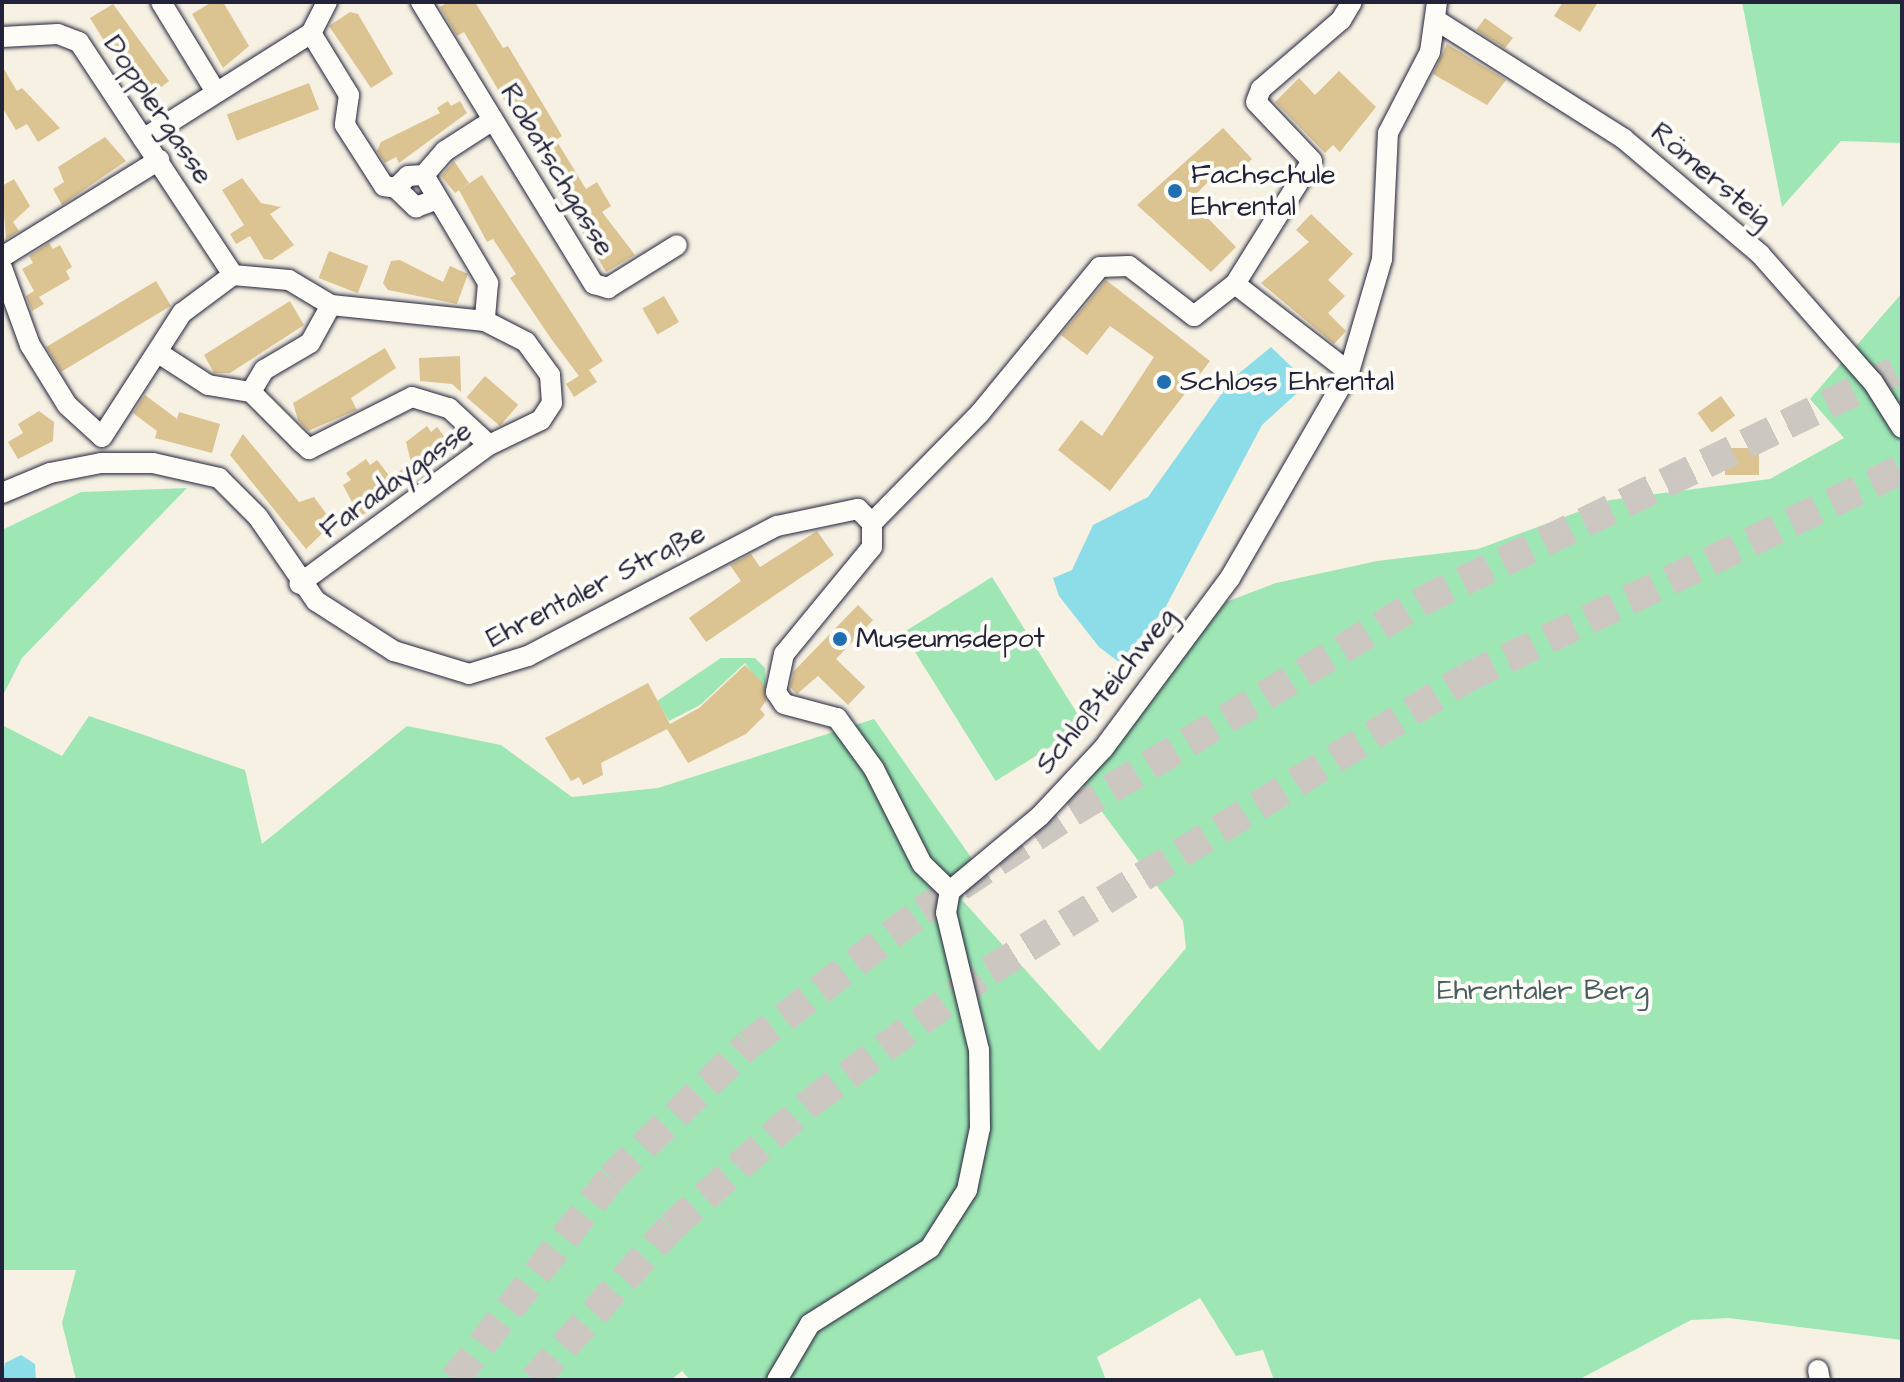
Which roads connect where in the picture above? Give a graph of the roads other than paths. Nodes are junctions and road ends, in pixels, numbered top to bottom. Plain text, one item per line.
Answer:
1 (161, 2) edge
2 (327, 2) edge
3 (421, 2) edge
4 (1352, 2) edge
5 (1436, 11) edge
6 (311, 33) junction
7 (2, 37) edge
8 (216, 92) junction
9 (493, 120) junction
10 (143, 139) junction
11 (159, 160) junction
12 (424, 175) junction
13 (396, 188) junction
14 (438, 199) junction
15 (677, 245) dead end
16 (2, 257) edge
17 (2, 268) edge
18 (233, 275) junction
19 (1235, 284) junction
20 (331, 305) junction
21 (485, 321) junction
22 (160, 354) junction
23 (1349, 372) junction
24 (251, 392) junction
25 (1902, 428) edge
26 (102, 437) junction
27 (489, 445) junction
28 (101, 463) junction
29 (5, 485) edge
30 (872, 523) junction
31 (299, 584) junction
32 (950, 891) junction
33 (777, 1380) edge

1 - 8 street
2 - 6 street
3 - 9 street, Robatschgasse
4 - 19 street
5 - 23 street, Schloßteichweg
5 - 25 street, Römersteig
6 - 8 street
6 - 13 street
7 - 10 street, Dopplergasse
8 - 10 street
9 - 12 street
9 - 15 street, Robatschgasse
10 - 11 street, Dopplergasse
11 - 16 street
11 - 18 street, Dopplergasse
12 - 13 street
12 - 14 street
13 - 14 street
14 - 21 street
17 - 26 street
18 - 20 street, Faradaygasse
18 - 22 street
19 - 23 street
19 - 30 street
20 - 21 street, Faradaygasse
20 - 24 street
21 - 27 street, Faradaygasse
22 - 24 street
22 - 26 street
23 - 32 street, Schloßteichweg
24 - 27 street
26 - 28 street
27 - 31 street, Faradaygasse
28 - 29 street, Ehrentaler Straße
28 - 31 street, Ehrentaler Straße
30 - 31 street, Ehrentaler Straße
30 - 32 street
32 - 33 street

